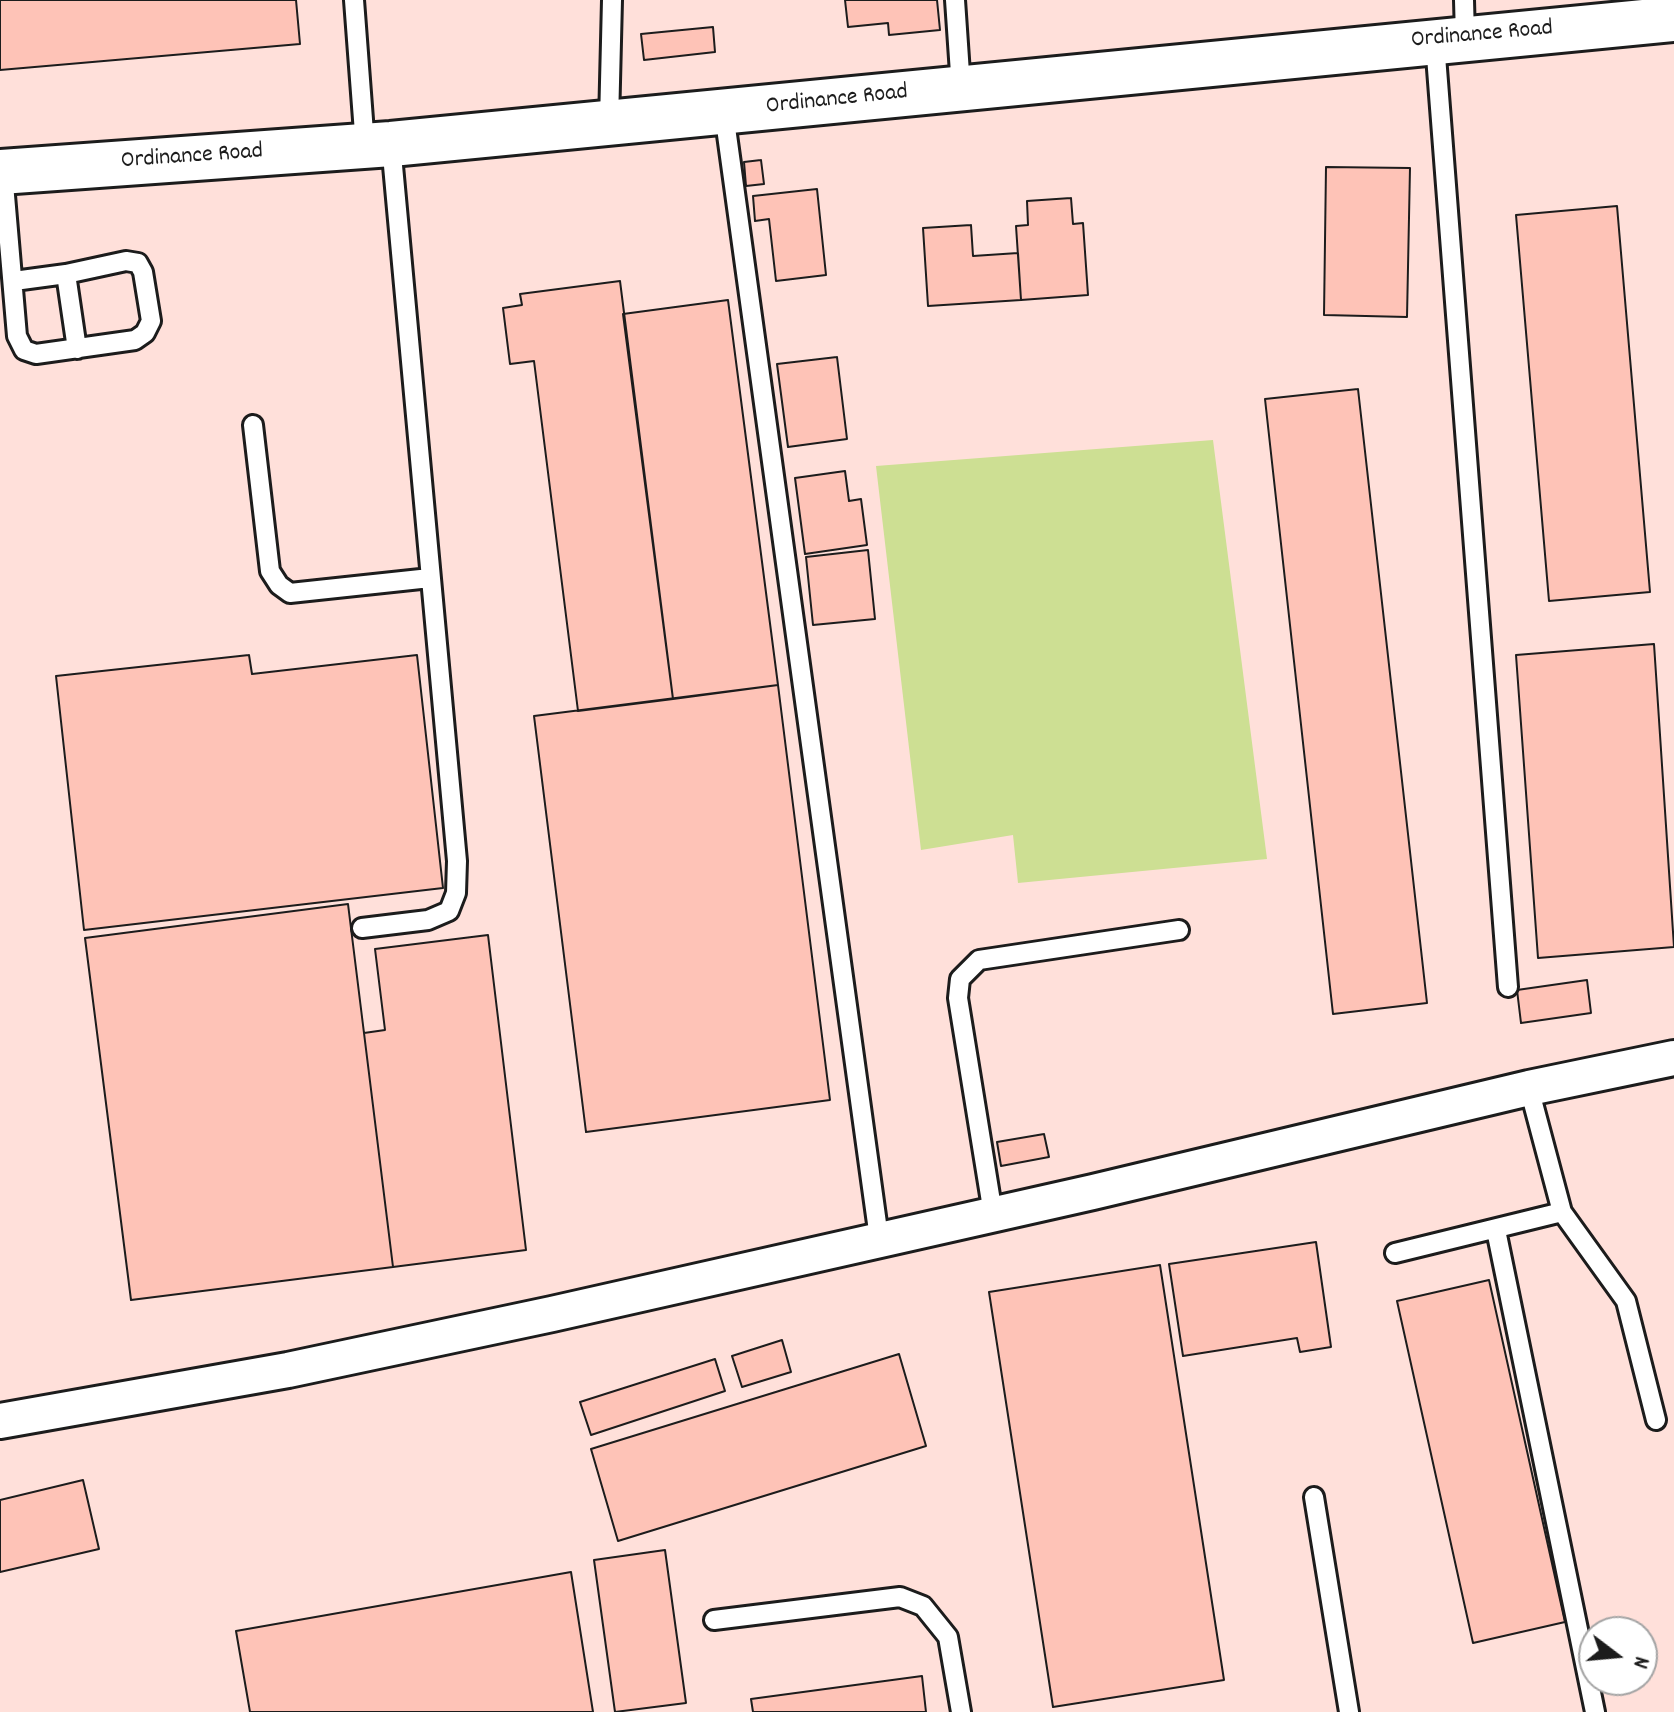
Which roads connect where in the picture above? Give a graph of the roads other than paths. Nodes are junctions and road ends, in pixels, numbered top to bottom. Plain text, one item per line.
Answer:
1 (354, 0) edge
2 (612, 0) edge
3 (955, 0) edge
4 (1674, 19) edge
5 (1455, 26) edge
6 (961, 88) junction
7 (724, 113) junction
8 (609, 123) junction
9 (378, 145) junction
10 (2, 172) edge
11 (66, 274) junction
12 (14, 281) junction
13 (77, 349) junction
14 (253, 425) dead end
15 (430, 578) junction
16 (362, 928) dead end
17 (1179, 930) dead end
18 (1508, 987) dead end
19 (1674, 1058) edge
20 (1529, 1088) junction
21 (1562, 1212) junction
22 (993, 1214) junction
23 (1496, 1230) junction
24 (879, 1238) junction
25 (1395, 1253) dead end
26 (1656, 1420) dead end
27 (0, 1421) edge
28 (1314, 1497) dead end
29 (714, 1620) dead end
30 (961, 1712) edge
31 (1349, 1712) edge
32 (1595, 1712) edge

1 - 9 lane
2 - 8 lane
3 - 6 lane
4 - 5 street, Ordinance Road
5 - 6 street, Ordinance Road
5 - 18 lane
6 - 7 street, Ordinance Road
7 - 8 street, Ordinance Road
7 - 24 lane
8 - 9 street, Ordinance Road
9 - 10 street, Ordinance Road
9 - 15 lane
10 - 12 lane
11 - 12 lane
11 - 13 lane
11 - 13 lane
12 - 13 lane
14 - 15 lane
15 - 16 lane
17 - 22 lane
19 - 20 street
20 - 21 lane
20 - 22 street
21 - 23 lane
21 - 26 lane
22 - 24 street
23 - 25 lane
23 - 32 lane
24 - 27 street
28 - 31 lane
29 - 30 lane

